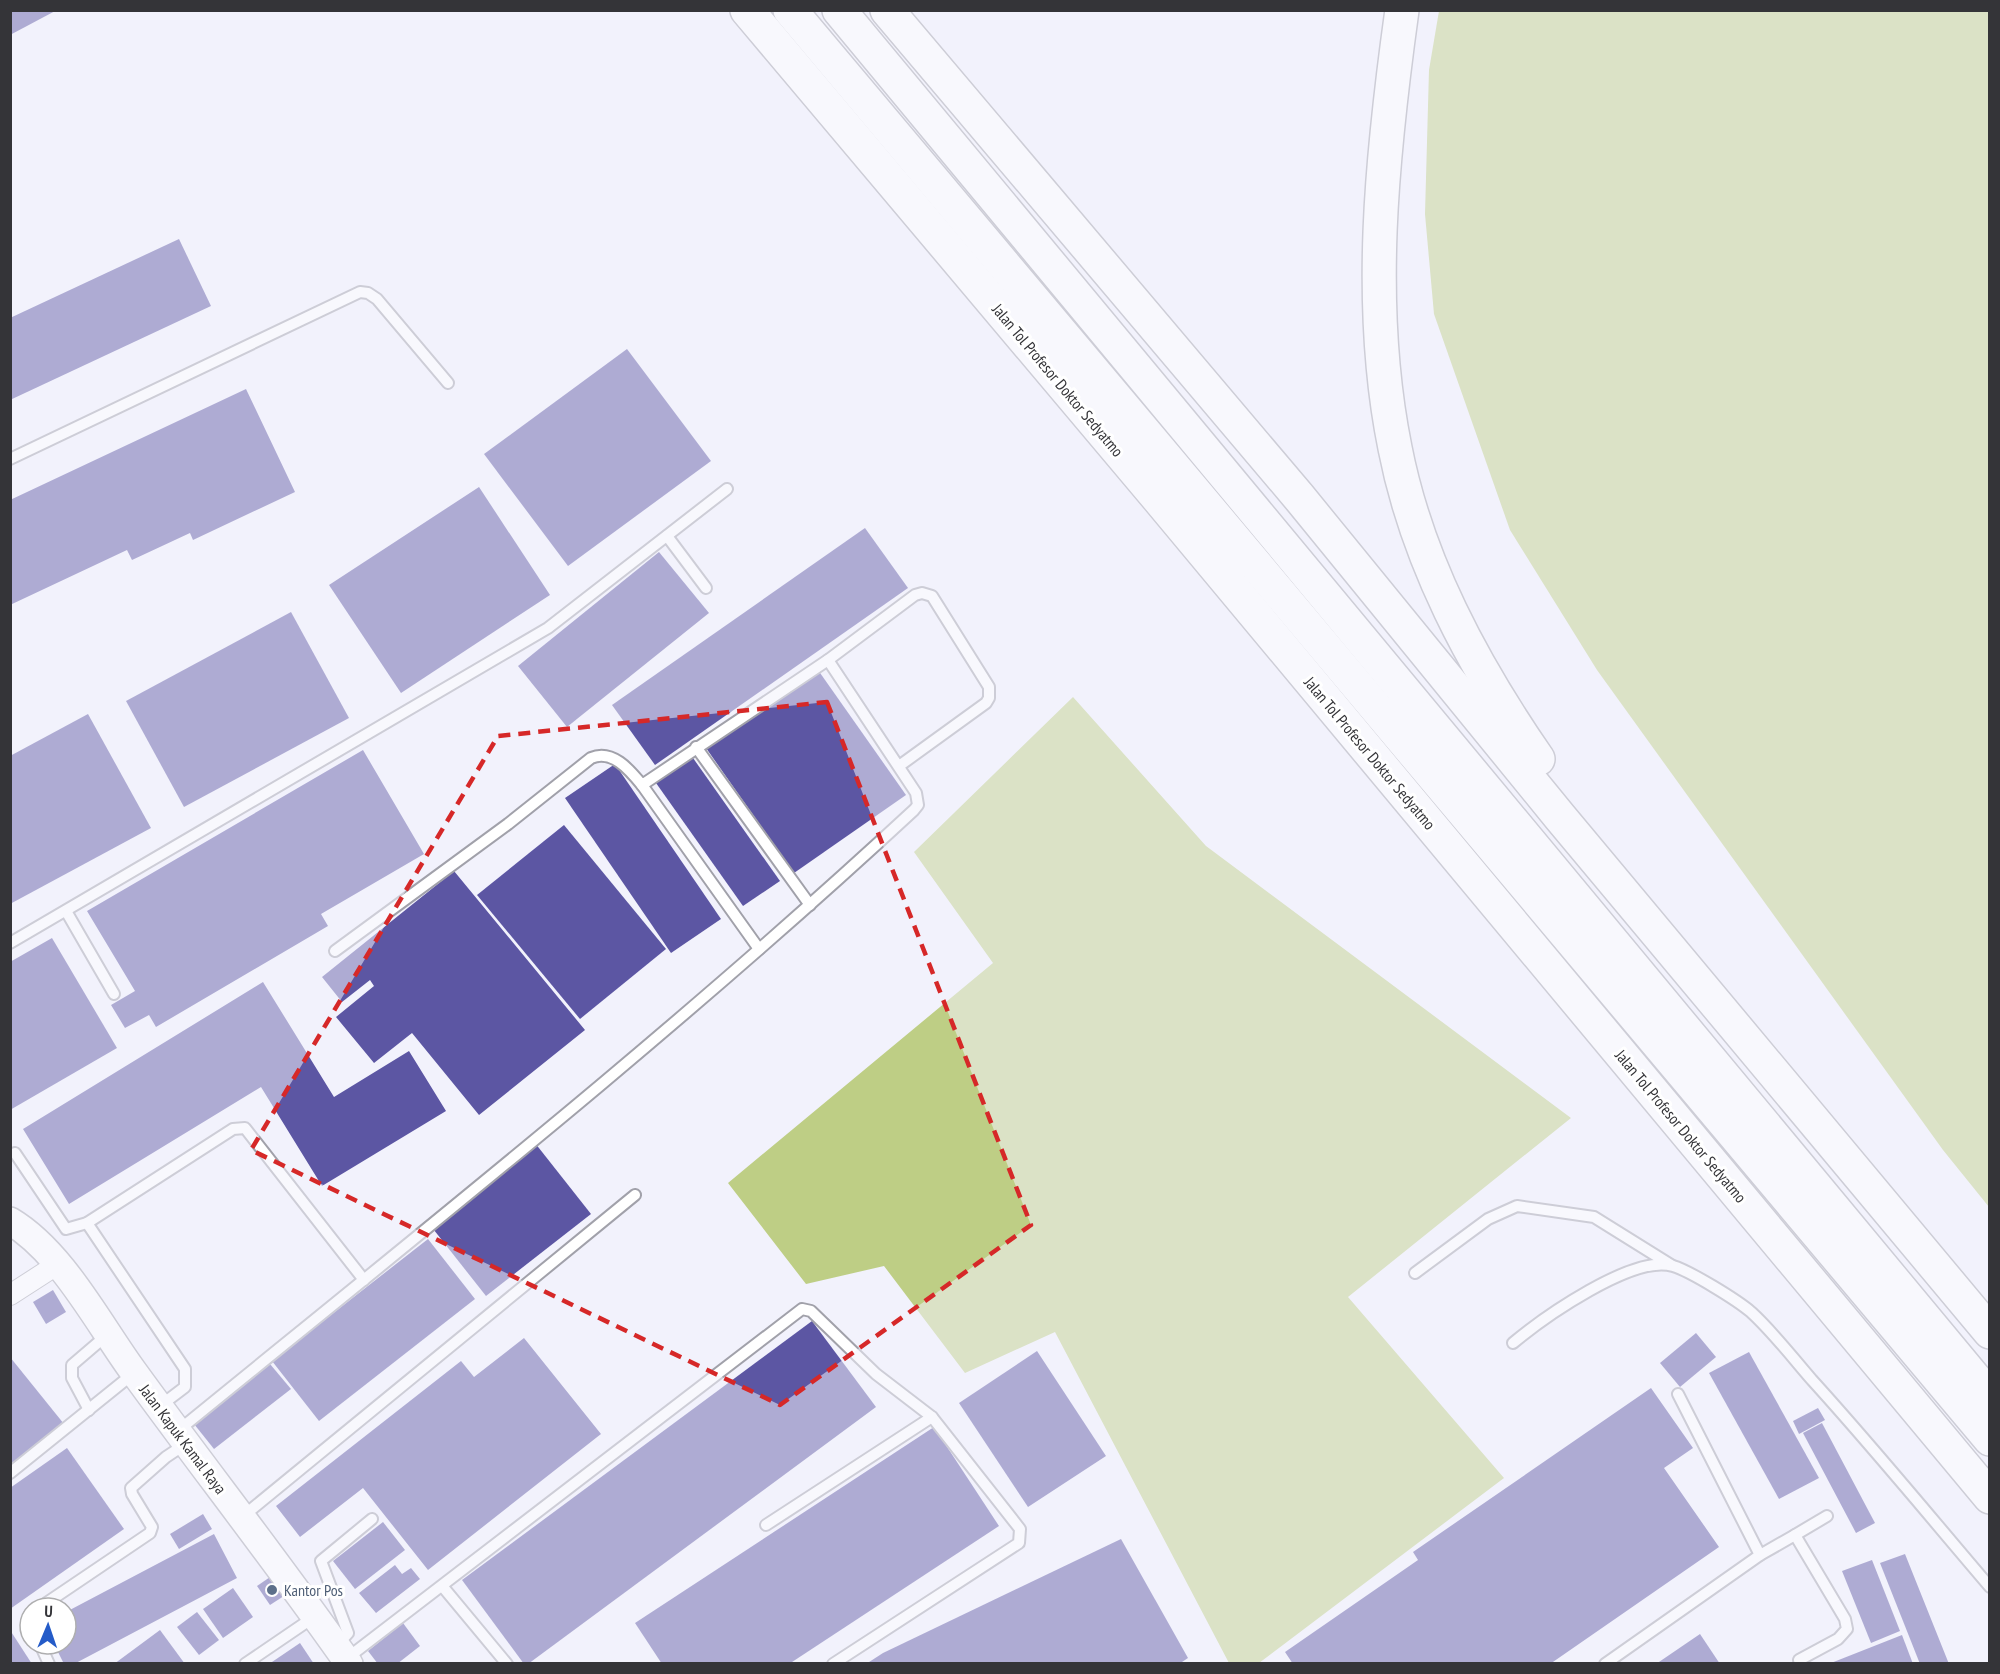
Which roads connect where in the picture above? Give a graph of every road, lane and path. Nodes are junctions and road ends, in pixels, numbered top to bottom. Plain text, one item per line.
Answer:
1 (747, 10) edge
2 (790, 10) edge
3 (839, 10) edge
4 (887, 10) edge
5 (1402, 10) edge
6 (448, 383) dead end
7 (10, 459) edge
8 (727, 489) dead end
9 (667, 536) junction
10 (706, 588) dead end
11 (828, 660) junction
12 (696, 747) junction
13 (899, 766) junction
14 (642, 785) junction
15 (810, 905) junction
16 (66, 911) junction
17 (10, 943) edge
18 (759, 949) junction
19 (335, 951) dead end
20 (114, 994) dead end
21 (15, 1153) dead end
22 (635, 1195) dead end
23 (10, 1221) edge
24 (87, 1223) junction
25 (58, 1264) junction
26 (1672, 1265) junction
27 (1415, 1273) dead end
28 (364, 1280) junction
29 (10, 1295) edge
30 (1989, 1330) edge
31 (108, 1335) junction
32 (1513, 1343) dead end
33 (134, 1373) junction
34 (1678, 1394) dead end
35 (1989, 1397) edge
36 (160, 1406) junction
37 (89, 1410) junction
38 (932, 1417) junction
39 (183, 1437) junction
40 (1989, 1439) edge
41 (10, 1473) edge
42 (1989, 1497) edge
43 (1827, 1516) dead end
44 (242, 1517) junction
45 (372, 1519) dead end
46 (766, 1525) dead end
47 (1795, 1535) junction
48 (1760, 1555) junction
49 (443, 1587) junction
50 (1989, 1587) edge
51 (57, 1596) edge
52 (316, 1616) junction
53 (341, 1657) edge
54 (1799, 1660) dead end
55 (245, 1664) edge
56 (507, 1664) edge
57 (833, 1664) edge
58 (1605, 1664) edge

1 - 42 highway, Jalan Tol Profesor Doktor Sedyatmo
2 - 40 highway, Jalan Tol Profesor Doktor Sedyatmo
3 - 35 highway
4 - 30 highway
5 - 30 highway
6 - 7 lane
8 - 9 lane
9 - 10 lane
9 - 16 lane
11 - 12 lane
11 - 13 lane
11 - 13 lane
12 - 14 lane
12 - 15 lane
13 - 15 lane
14 - 18 lane
14 - 19 lane
15 - 18 lane
16 - 17 lane
16 - 20 lane
18 - 28 lane
21 - 24 lane
22 - 44 lane
23 - 25 main road, Jalan Kapuk Kamal Raya
24 - 28 lane
24 - 36 lane
25 - 29 street
25 - 31 main road, Jalan Kapuk Kamal Raya
26 - 27 lane
26 - 32 lane
26 - 50 lane
28 - 39 lane
31 - 33 main road, Jalan Kapuk Kamal Raya
31 - 37 lane
33 - 36 main road, Jalan Kapuk Kamal Raya
33 - 37 lane
34 - 48 lane
36 - 39 main road, Jalan Kapuk Kamal Raya
37 - 41 lane
38 - 46 lane
38 - 49 lane
38 - 57 lane
39 - 44 main road, Jalan Kapuk Kamal Raya
39 - 51 lane
43 - 47 lane
44 - 52 main road, Jalan Kapuk Kamal Raya
45 - 53 lane
47 - 48 lane
47 - 54 lane
48 - 58 lane
49 - 53 lane
49 - 56 lane
52 - 53 main road, Jalan Kapuk Kamal Raya
52 - 55 lane

